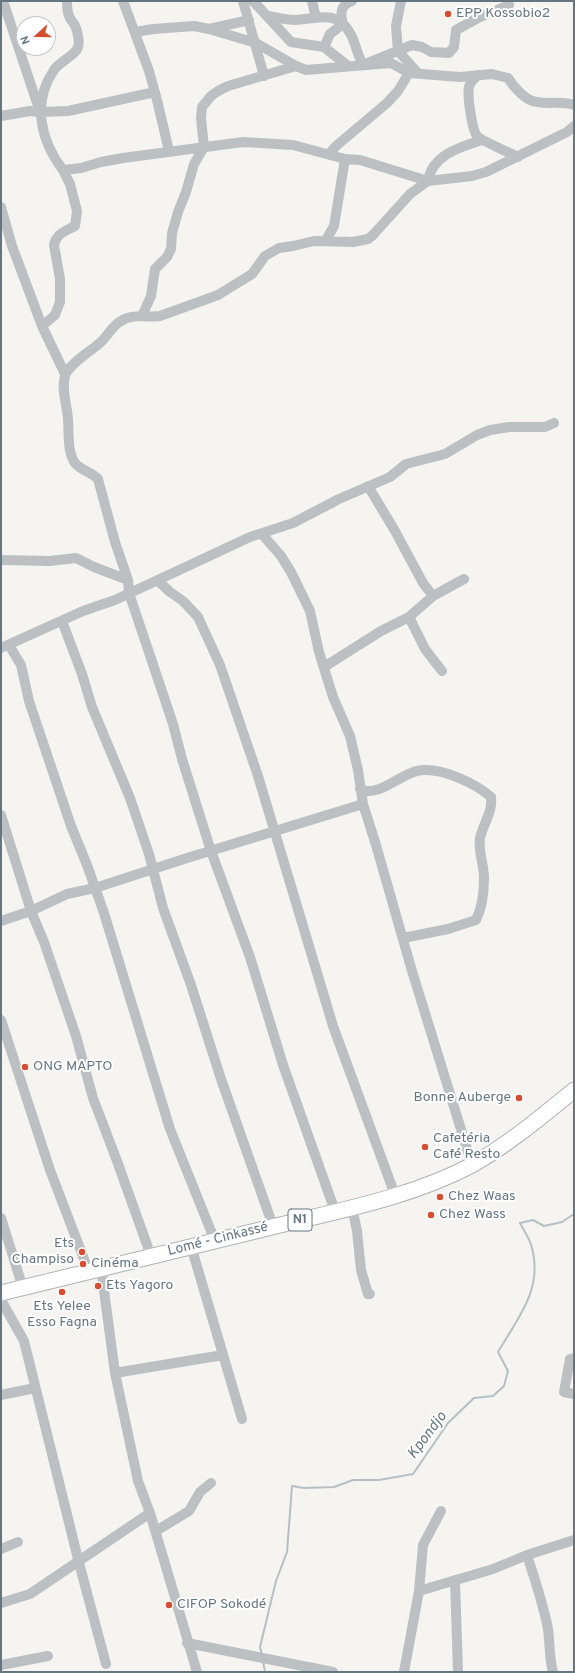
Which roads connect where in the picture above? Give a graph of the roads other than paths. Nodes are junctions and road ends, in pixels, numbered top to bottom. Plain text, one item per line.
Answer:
1 (3, 1) edge
2 (67, 1) edge
3 (123, 1) edge
4 (243, 1) edge
5 (254, 1) edge
6 (312, 1) edge
7 (352, 1) edge
8 (401, 1) edge
9 (499, 1) edge
10 (268, 16) junction
11 (316, 18) junction
12 (248, 20) junction
13 (343, 24) junction
14 (209, 29) junction
15 (135, 32) junction
16 (256, 43) junction
17 (324, 47) junction
18 (398, 51) junction
19 (363, 65) junction
20 (296, 66) junction
21 (348, 66) junction
22 (413, 74) junction
23 (264, 76) junction
24 (478, 76) junction
25 (155, 92) junction
26 (574, 104) edge
27 (40, 112) junction
28 (1, 116) edge
29 (574, 126) edge
30 (482, 140) junction
31 (204, 147) junction
32 (169, 151) junction
33 (329, 154) junction
34 (518, 157) junction
35 (346, 159) junction
36 (63, 170) junction
37 (428, 181) junction
38 (1, 207) edge
39 (326, 240) junction
40 (142, 316) junction
41 (42, 326) junction
42 (65, 374) junction
43 (554, 423) dead end
44 (368, 486) junction
45 (262, 534) junction
46 (1, 560) edge
47 (464, 579) dead end
48 (128, 580) junction
49 (157, 580) junction
50 (129, 593) junction
51 (433, 596) junction
52 (409, 617) junction
53 (62, 621) junction
54 (5, 647) edge
55 (324, 668) junction
56 (442, 671) dead end
57 (360, 788) junction
58 (363, 804) junction
59 (1, 815) edge
60 (275, 831) junction
61 (211, 851) junction
62 (152, 870) junction
63 (95, 888) junction
64 (31, 911) junction
65 (1, 920) edge
66 (403, 938) junction
67 (1, 1020) edge
68 (574, 1090) edge
69 (472, 1165) junction
70 (394, 1195) junction
71 (352, 1207) junction
72 (336, 1211) junction
73 (1, 1218) edge
74 (273, 1226) junction
75 (215, 1240) junction
76 (191, 1246) junction
77 (151, 1256) junction
78 (95, 1270) junction
79 (23, 1288) junction
80 (1, 1293) edge
81 (370, 1294) dead end
82 (1, 1300) edge
83 (223, 1355) junction
84 (574, 1358) edge
85 (115, 1373) junction
86 (35, 1388) junction
87 (574, 1394) edge
88 (1, 1395) edge
89 (242, 1419) dead end
90 (211, 1483) dead end
91 (441, 1511) dead end
92 (150, 1513) junction
93 (156, 1531) junction
94 (574, 1540) edge
95 (18, 1542) dead end
96 (1, 1547) edge
97 (527, 1555) junction
98 (79, 1563) junction
99 (455, 1580) junction
100 (419, 1591) junction
101 (1, 1603) edge
102 (187, 1643) junction
103 (48, 1656) dead end
104 (106, 1664) dead end
105 (1, 1665) edge
106 (197, 1672) edge
107 (333, 1672) edge
108 (404, 1672) edge
109 (458, 1672) edge
110 (553, 1672) edge

1 - 27 street
2 - 27 street
3 - 15 street
4 - 12 street
5 - 10 street
6 - 11 street
7 - 13 street
8 - 18 street
9 - 18 street
10 - 11 street
10 - 17 street
11 - 13 street
12 - 14 street
12 - 16 street
13 - 17 street
13 - 19 street
14 - 15 street
14 - 16 street
15 - 25 street
16 - 20 street
16 - 23 street
17 - 21 street
18 - 19 street
18 - 22 street
19 - 21 street
19 - 22 street
20 - 21 street
20 - 23 street
22 - 24 street
22 - 33 street
23 - 31 street
24 - 26 street
24 - 30 street
25 - 27 street
25 - 32 street
27 - 28 street
27 - 36 street
29 - 34 street
30 - 34 street
30 - 37 street
31 - 32 street
31 - 33 street
31 - 40 street
32 - 36 street
33 - 35 street
34 - 37 street
35 - 37 street
35 - 39 street
36 - 41 street
37 - 39 street
38 - 41 street
39 - 40 street
40 - 42 street
41 - 42 street
42 - 48 street
43 - 44 street
44 - 45 street
44 - 51 street
45 - 49 street
45 - 55 street
46 - 48 street
47 - 51 street
48 - 50 street
49 - 50 street
49 - 60 street
50 - 53 street
50 - 61 street
51 - 52 street
52 - 55 street
52 - 56 street
53 - 54 street
53 - 62 street
54 - 63 street
55 - 57 street
57 - 58 street
57 - 66 street
58 - 60 street
58 - 66 street
59 - 64 street
60 - 61 street
60 - 70 street
61 - 62 street
61 - 72 street
62 - 63 street
62 - 74 street
63 - 64 street
63 - 75 street
64 - 65 street
64 - 77 street
66 - 69 street
67 - 78 street
68 - 69 highway, Lomé - Cinkassé / N1
69 - 70 highway, Lomé - Cinkassé / N1
70 - 71 highway, Lomé - Cinkassé / N1
71 - 72 highway, Lomé - Cinkassé / N1
71 - 81 street
72 - 74 highway, Lomé - Cinkassé / N1
73 - 79 street
74 - 75 highway, Lomé - Cinkassé / N1
75 - 76 highway, Lomé - Cinkassé / N1
76 - 77 highway, Lomé - Cinkassé / N1
76 - 83 street
77 - 78 highway, Lomé - Cinkassé / N1
78 - 79 highway, Lomé - Cinkassé / N1
78 - 85 street
79 - 80 highway, Lomé - Cinkassé / N1
82 - 86 street
83 - 85 street
83 - 89 street
84 - 87 street
85 - 92 street
86 - 88 street
86 - 98 street
90 - 93 street
91 - 100 street
92 - 93 street
92 - 98 street
93 - 102 street
94 - 97 street
95 - 96 street
97 - 99 street
97 - 110 street
98 - 101 street
98 - 104 street
99 - 100 street
99 - 109 street
100 - 108 street
102 - 106 street
102 - 107 street
103 - 105 street

